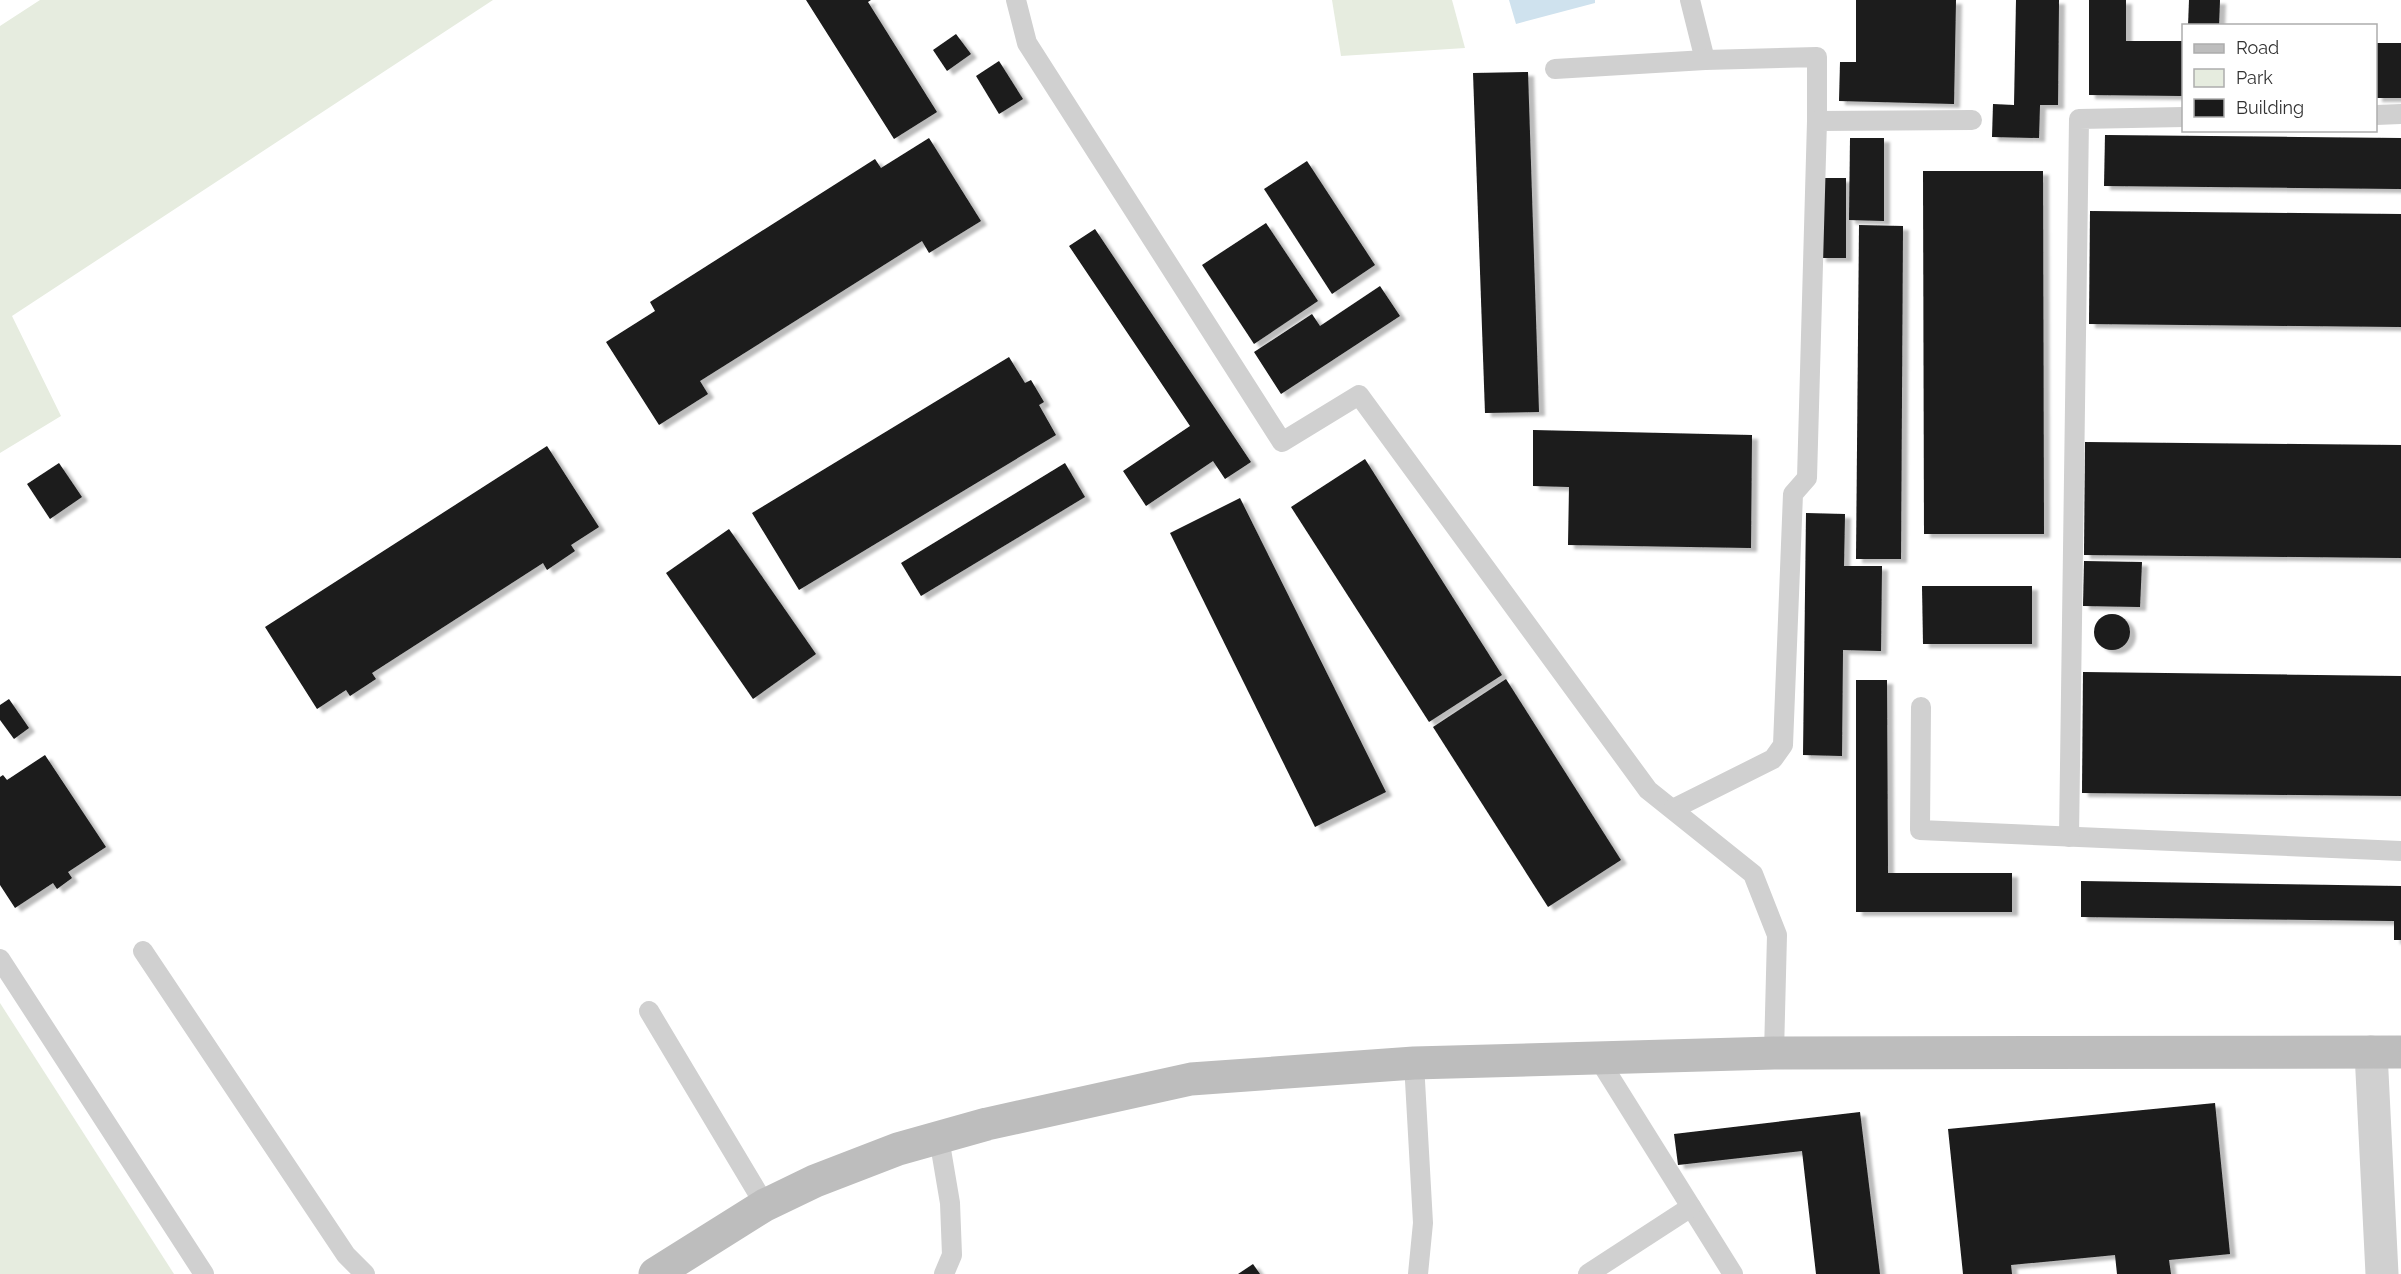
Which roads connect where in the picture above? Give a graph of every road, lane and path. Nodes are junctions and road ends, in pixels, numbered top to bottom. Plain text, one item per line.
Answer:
1 (1016, 0) edge
2 (1690, 0) edge
3 (1705, 60) junction
4 (1555, 69) dead end
5 (2401, 114) edge
6 (2377, 115) edge
7 (2182, 117) edge
8 (1971, 120) dead end
9 (1817, 121) junction
10 (1921, 707) dead end
11 (1673, 809) junction
12 (2069, 837) junction
13 (2401, 851) edge
14 (143, 951) dead end
15 (0, 959) edge
16 (649, 1011) dead end
17 (2386, 1052) edge
18 (1774, 1053) junction
19 (1598, 1058) junction
20 (1414, 1063) junction
21 (939, 1138) junction
22 (765, 1205) junction
23 (1691, 1207) junction
24 (204, 1274) edge
25 (365, 1274) edge
26 (655, 1274) edge
27 (944, 1274) edge
28 (1418, 1274) edge
29 (1588, 1274) edge
30 (1733, 1274) edge
31 (2382, 1274) edge

1 - 11 lane
2 - 3 lane
3 - 4 lane
3 - 9 lane
5 - 6 lane
7 - 12 lane
8 - 9 lane
9 - 11 lane
10 - 12 lane
11 - 18 lane
12 - 13 lane
14 - 25 lane
15 - 24 lane
16 - 22 lane
17 - 18 street
17 - 31 street
18 - 19 street
19 - 20 street
19 - 23 lane
20 - 21 street
20 - 28 lane
21 - 22 street
21 - 27 lane
22 - 26 street
23 - 29 lane
23 - 30 lane

